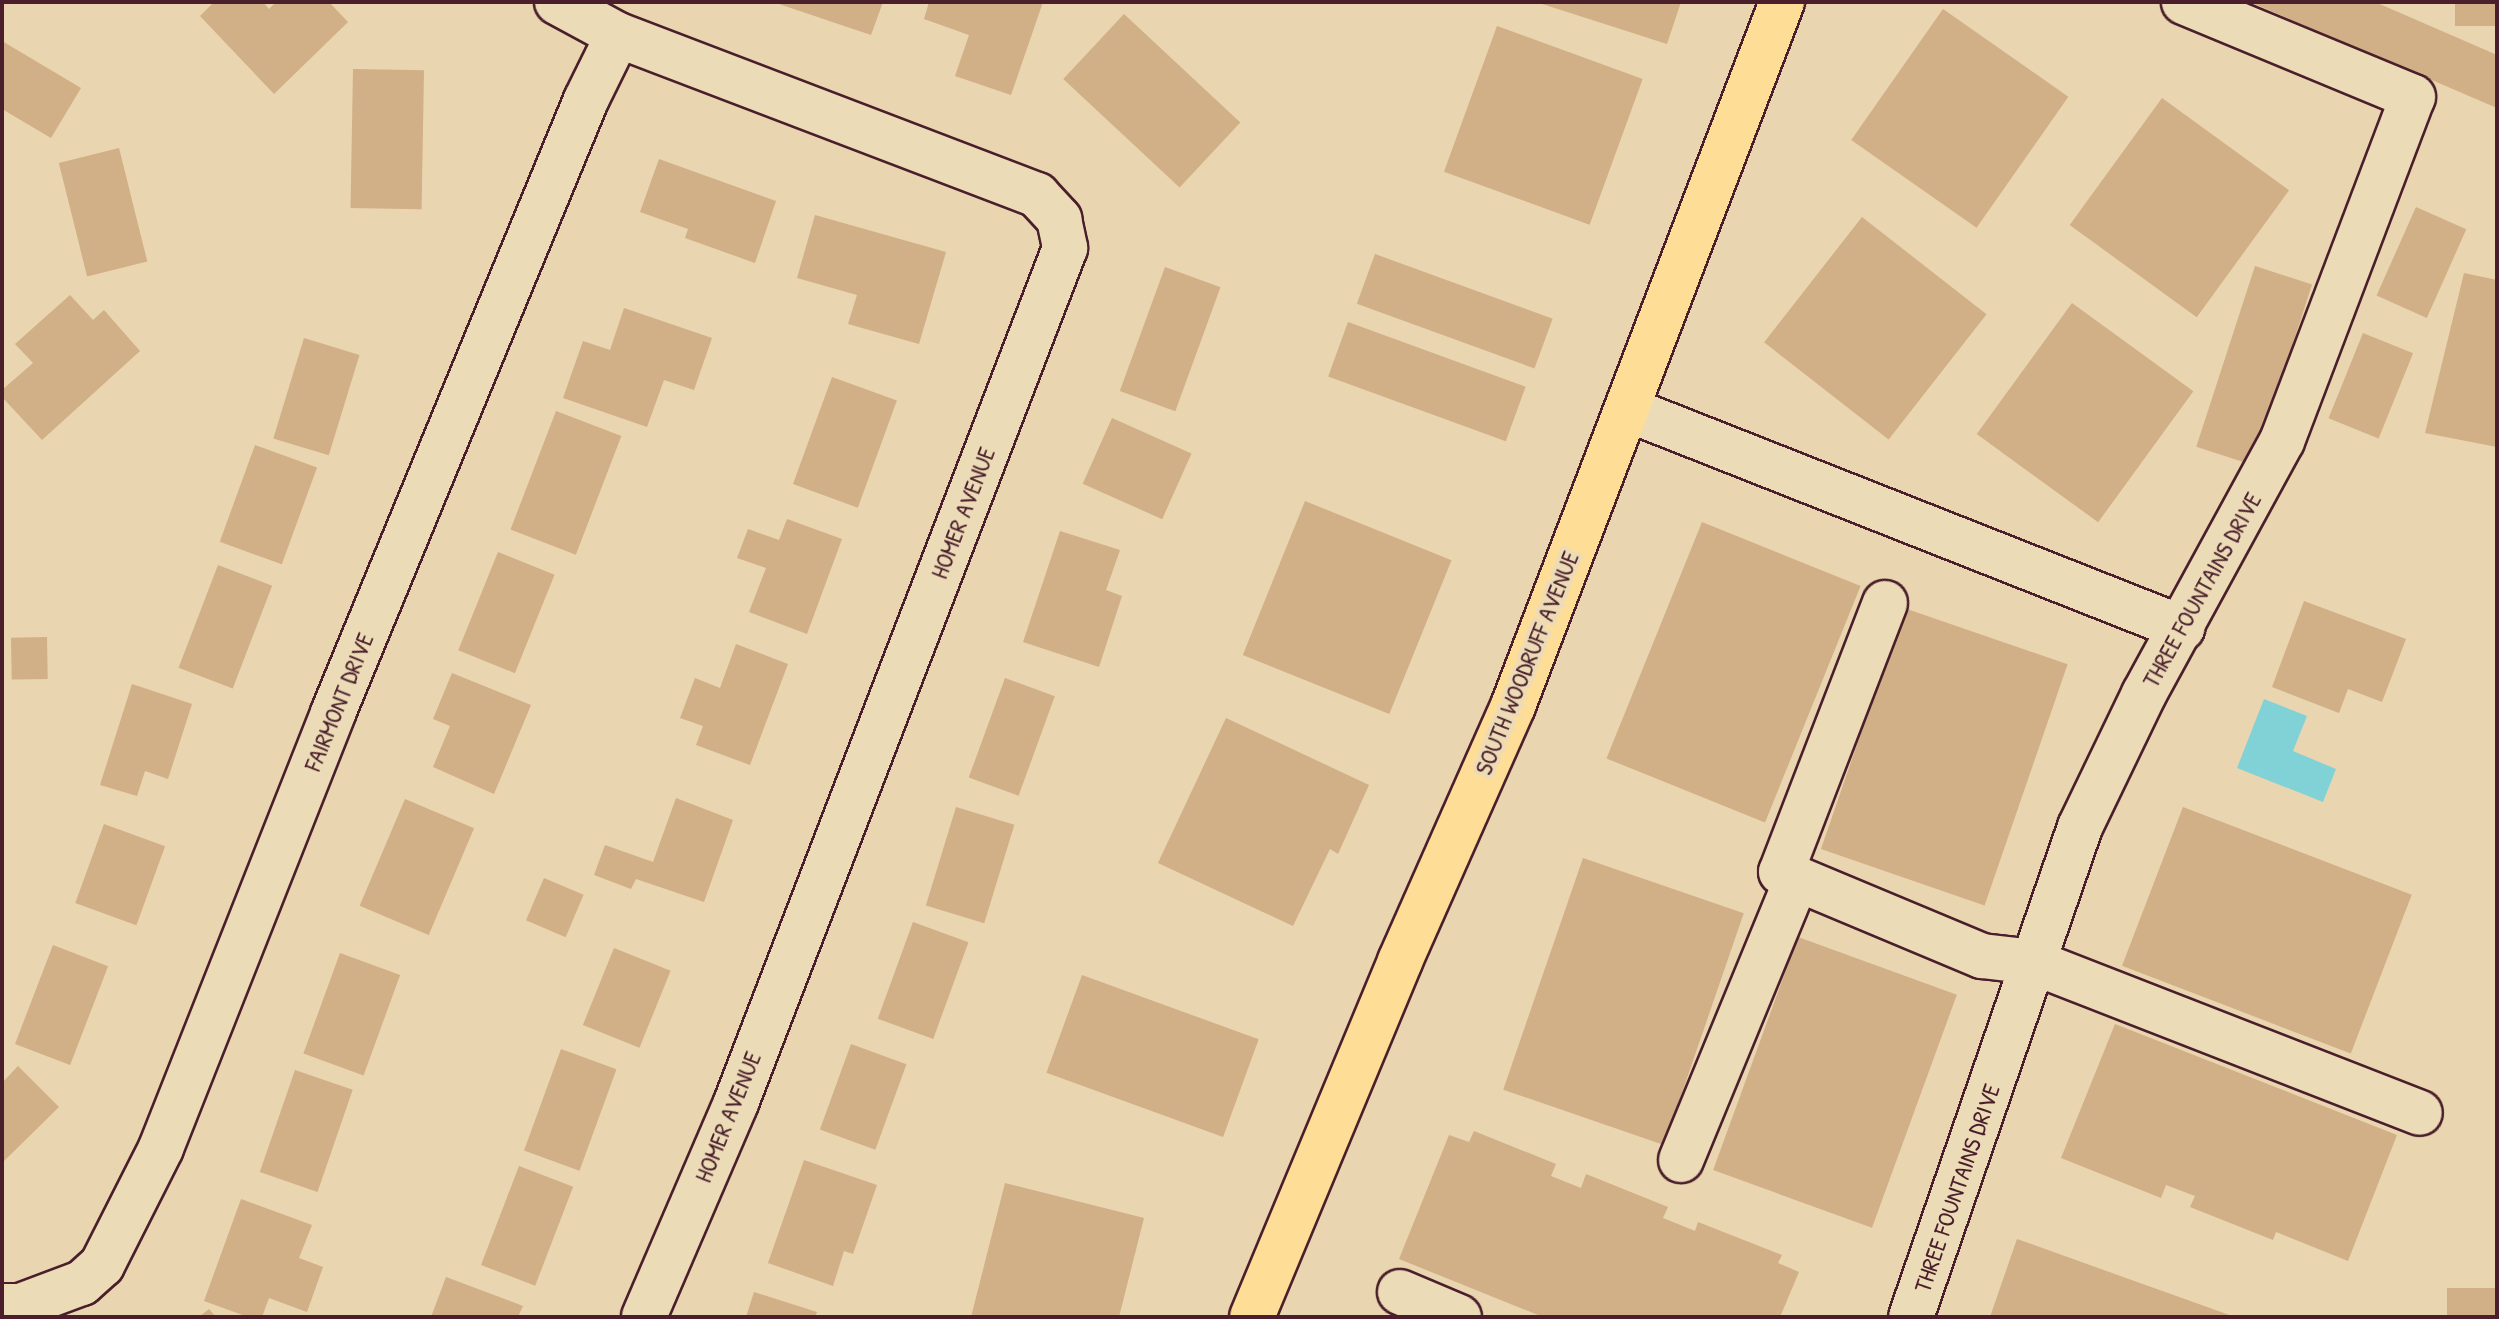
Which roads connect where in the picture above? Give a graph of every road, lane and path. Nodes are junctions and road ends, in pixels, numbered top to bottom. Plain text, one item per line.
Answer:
1 (557, 2) edge
2 (1782, 2) edge
3 (2184, 2) edge
4 (618, 35) junction
5 (1627, 409) junction
6 (1885, 603) dead end
7 (2182, 628) junction
8 (1797, 879) junction
9 (2033, 962) junction
10 (2420, 1113) dead end
11 (1681, 1160) dead end
12 (1400, 1292) dead end
13 (2, 1306) edge
14 (644, 1317) edge
15 (1252, 1317) edge
16 (1459, 1317) edge
17 (1911, 1317) edge

1 - 4 street, HOMER AVENUE
2 - 5 main road, SOUTH WOODRUFF AVENUE
3 - 7 street, THREE FOUNTAINS DRIVE
4 - 13 street, FAIRMONT DRIVE
4 - 14 street, HOMER AVENUE
5 - 7 street
5 - 15 main road, SOUTH WOODRUFF AVENUE
6 - 8 street
7 - 9 street, THREE FOUNTAINS DRIVE
8 - 9 street
8 - 11 street
9 - 10 street
9 - 17 street, THREE FOUNTAINS DRIVE
12 - 16 street

